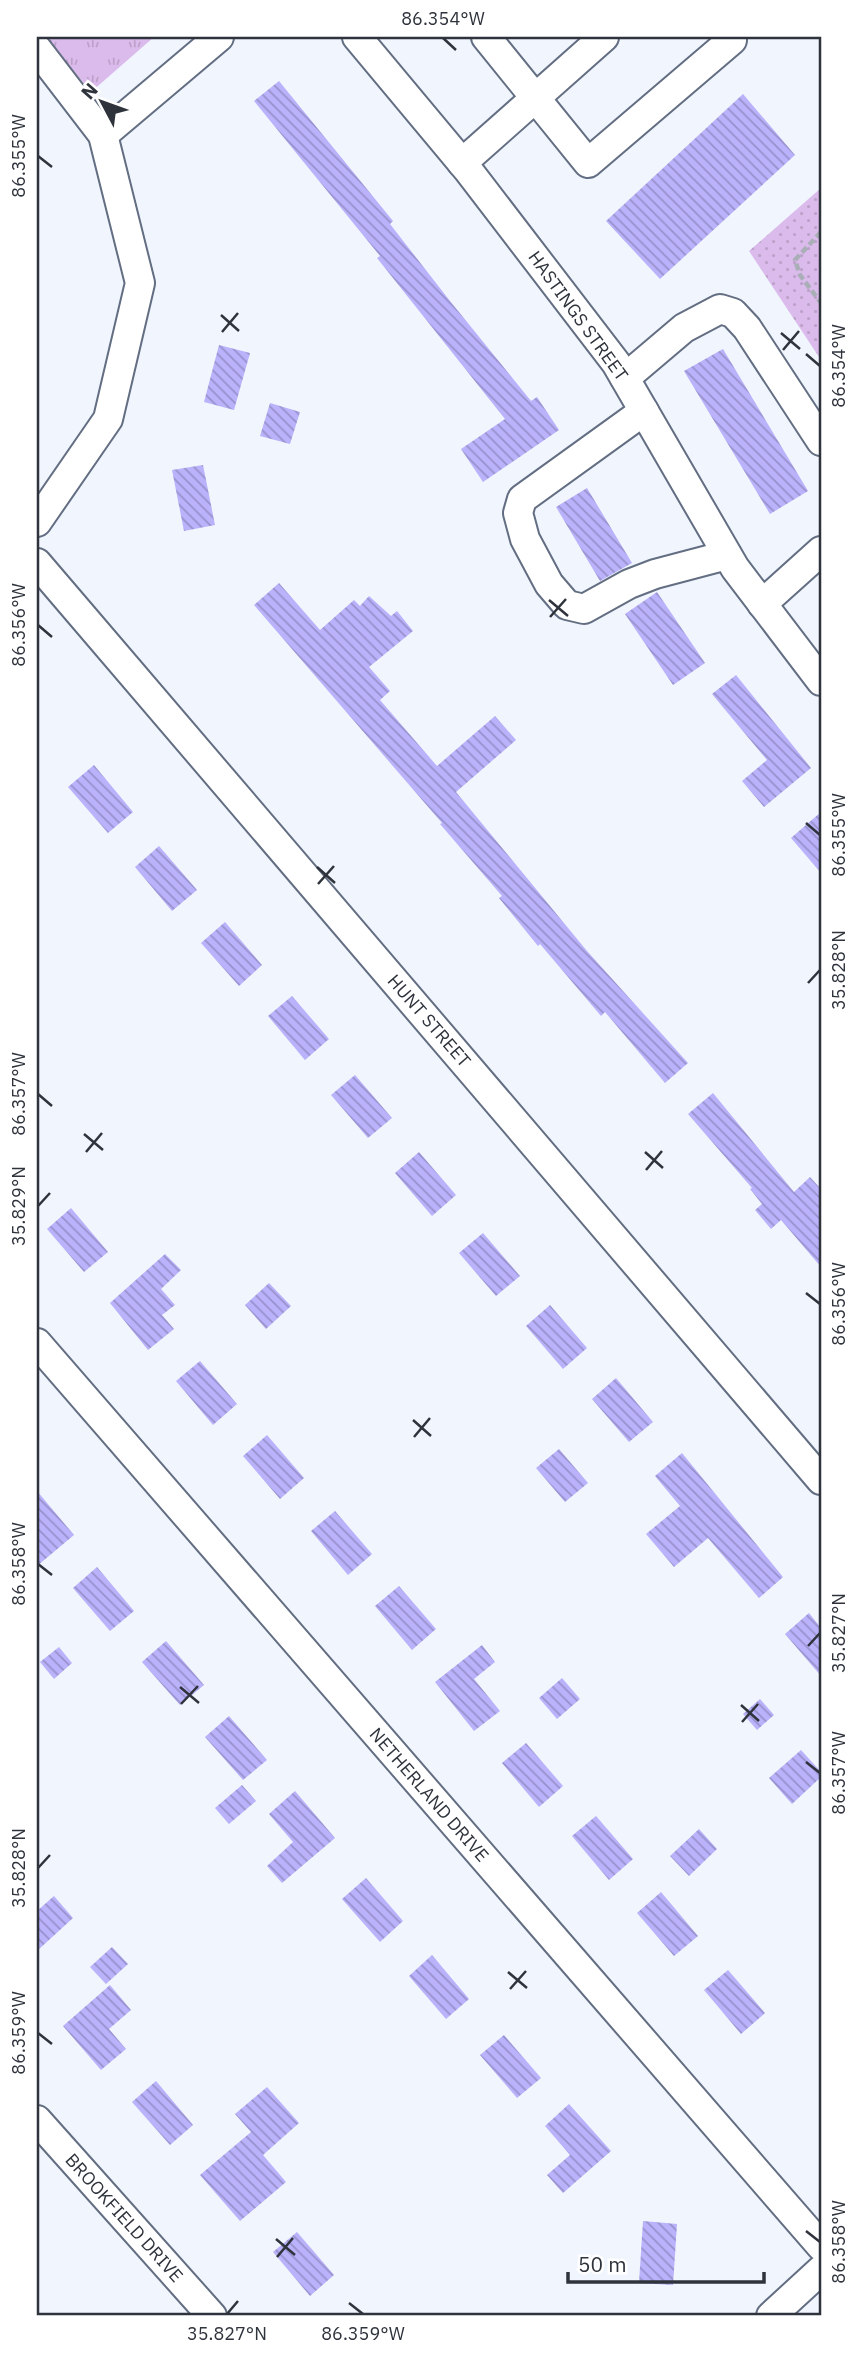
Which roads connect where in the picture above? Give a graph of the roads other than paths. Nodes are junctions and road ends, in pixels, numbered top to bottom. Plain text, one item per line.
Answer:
1 (219, 37) edge
2 (357, 37) edge
3 (486, 37) edge
4 (604, 37) edge
5 (730, 37) edge
6 (40, 53) edge
7 (535, 98) junction
8 (103, 135) junction
9 (462, 163) junction
10 (625, 378) junction
11 (644, 411) junction
12 (821, 441) edge
13 (37, 522) edge
14 (821, 551) edge
15 (727, 555) junction
16 (37, 563) edge
17 (762, 604) junction
18 (821, 681) edge
19 (37, 1343) edge
20 (821, 1480) edge
21 (37, 2120) edge
22 (821, 2246) edge
23 (821, 2270) edge
24 (212, 2316) edge
25 (771, 2316) edge

1 - 8 street
2 - 9 street, HASTINGS STREET
3 - 7 street
4 - 7 street
5 - 7 street
6 - 8 street
7 - 9 street
8 - 13 street
9 - 10 street, HASTINGS STREET
10 - 11 street, HASTINGS STREET
10 - 12 street
11 - 15 street, HASTINGS STREET
11 - 15 street
14 - 17 street
15 - 17 street, HASTINGS STREET
16 - 20 street, HUNT STREET
17 - 18 street, HASTINGS STREET
19 - 22 street, NETHERLAND DRIVE
21 - 24 street, BROOKFIELD DRIVE
23 - 25 street

